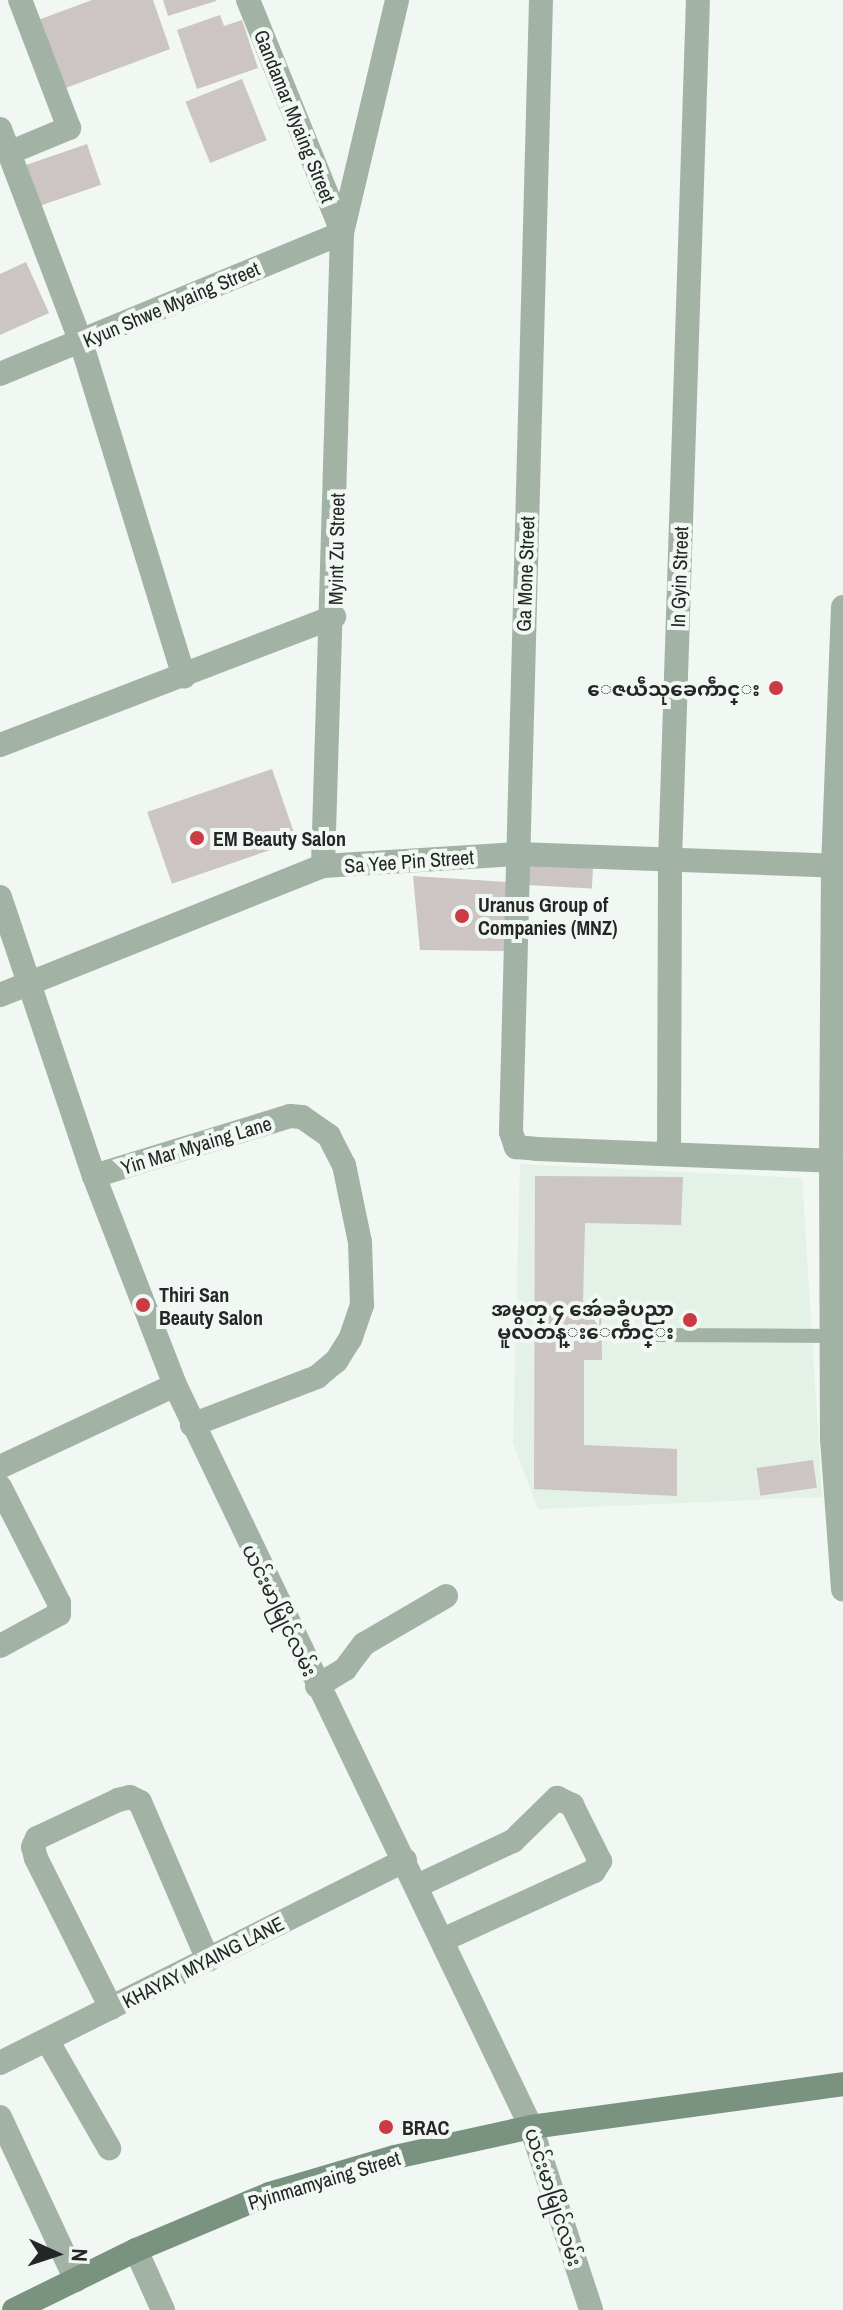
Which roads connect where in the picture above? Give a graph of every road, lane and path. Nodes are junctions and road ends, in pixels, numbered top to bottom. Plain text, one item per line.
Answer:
1 (20, 0) edge
2 (248, 0) edge
3 (397, 0) edge
4 (541, 0) edge
5 (698, 0) edge
6 (0, 129) edge
7 (11, 152) junction
8 (342, 233) junction
9 (81, 342) junction
10 (0, 374) edge
11 (843, 607) edge
12 (334, 617) junction
13 (184, 677) junction
14 (0, 745) edge
15 (518, 854) junction
16 (670, 861) junction
17 (323, 866) junction
18 (838, 866) edge
19 (0, 897) edge
20 (33, 983) junction
21 (0, 995) edge
22 (669, 1154) junction
23 (831, 1161) junction
24 (94, 1176) junction
25 (655, 1335) dead end
26 (832, 1336) junction
27 (175, 1385) junction
28 (192, 1425) junction
29 (0, 1467) edge
30 (0, 1487) edge
31 (843, 1590) edge
32 (446, 1596) dead end
33 (0, 1646) edge
34 (317, 1686) junction
35 (405, 1860) junction
36 (419, 1885) junction
37 (445, 1939) junction
38 (208, 1960) junction
39 (111, 2008) junction
40 (47, 2040) junction
41 (0, 2063) edge
42 (843, 2084) edge
43 (0, 2117) edge
44 (531, 2127) junction
45 (109, 2148) dead end
46 (136, 2250) junction
47 (76, 2280) junction
48 (14, 2310) edge
49 (163, 2310) edge
50 (591, 2310) edge

1 - 7 street
2 - 8 street, Gandamar Myaing Street
3 - 8 street
4 - 15 street, Ga Mone Street
5 - 16 street, In Gyin Street
6 - 7 street
7 - 9 street
8 - 9 street, Kyun Shwe Myaing Street
8 - 12 street, Myint Zu Street
9 - 10 street, Kyun Shwe Myaing Street
9 - 13 street
11 - 18 street
12 - 13 street
12 - 17 street, Myint Zu Street
13 - 14 street
15 - 16 street, Sa Yee Pin Street
15 - 17 street, Sa Yee Pin Street
15 - 22 street, Ga Mone Street
16 - 18 street, Sa Yee Pin Street
16 - 22 street, In Gyin Street
17 - 20 street, Sa Yee Pin Street
18 - 23 street
19 - 20 street, ယင်းမာမြိုင်လမ်း
20 - 21 street, Sa Yee Pin Street
20 - 24 street, ယင်းမာမြိုင်လမ်း
22 - 23 street
23 - 26 street
24 - 27 street, ယင်းမာမြိုင်လမ်း
24 - 28 street, Yin Mar Myaing Lane
25 - 26 lane
26 - 31 street
27 - 28 street, ယင်းမာမြိုင်လမ်း
27 - 29 street
28 - 34 street, ယင်းမာမြိုင်လမ်း
30 - 33 street
32 - 34 street
34 - 35 street, ယင်းမာမြိုင်လမ်း
35 - 36 street, ယင်းမာမြိုင်လမ်း
35 - 38 street, KHAYAY MYAING LANE
36 - 37 street, ယင်းမာမြိုင်လမ်း
36 - 37 street
37 - 44 street, ယင်းမာမြိုင်လမ်း
38 - 39 street, KHAYAY MYAING LANE
38 - 39 street
39 - 40 street, KHAYAY MYAING LANE
40 - 41 street, KHAYAY MYAING LANE
40 - 45 street
42 - 44 street, Pyinmamyaing Street
43 - 47 street
44 - 46 street, Pyinmamyaing Street
44 - 50 street, ယင်းမာမြိုင်လမ်း
46 - 47 street, Pyinmamyaing Street
46 - 49 street
47 - 48 street, Pyinmamyaing Street

